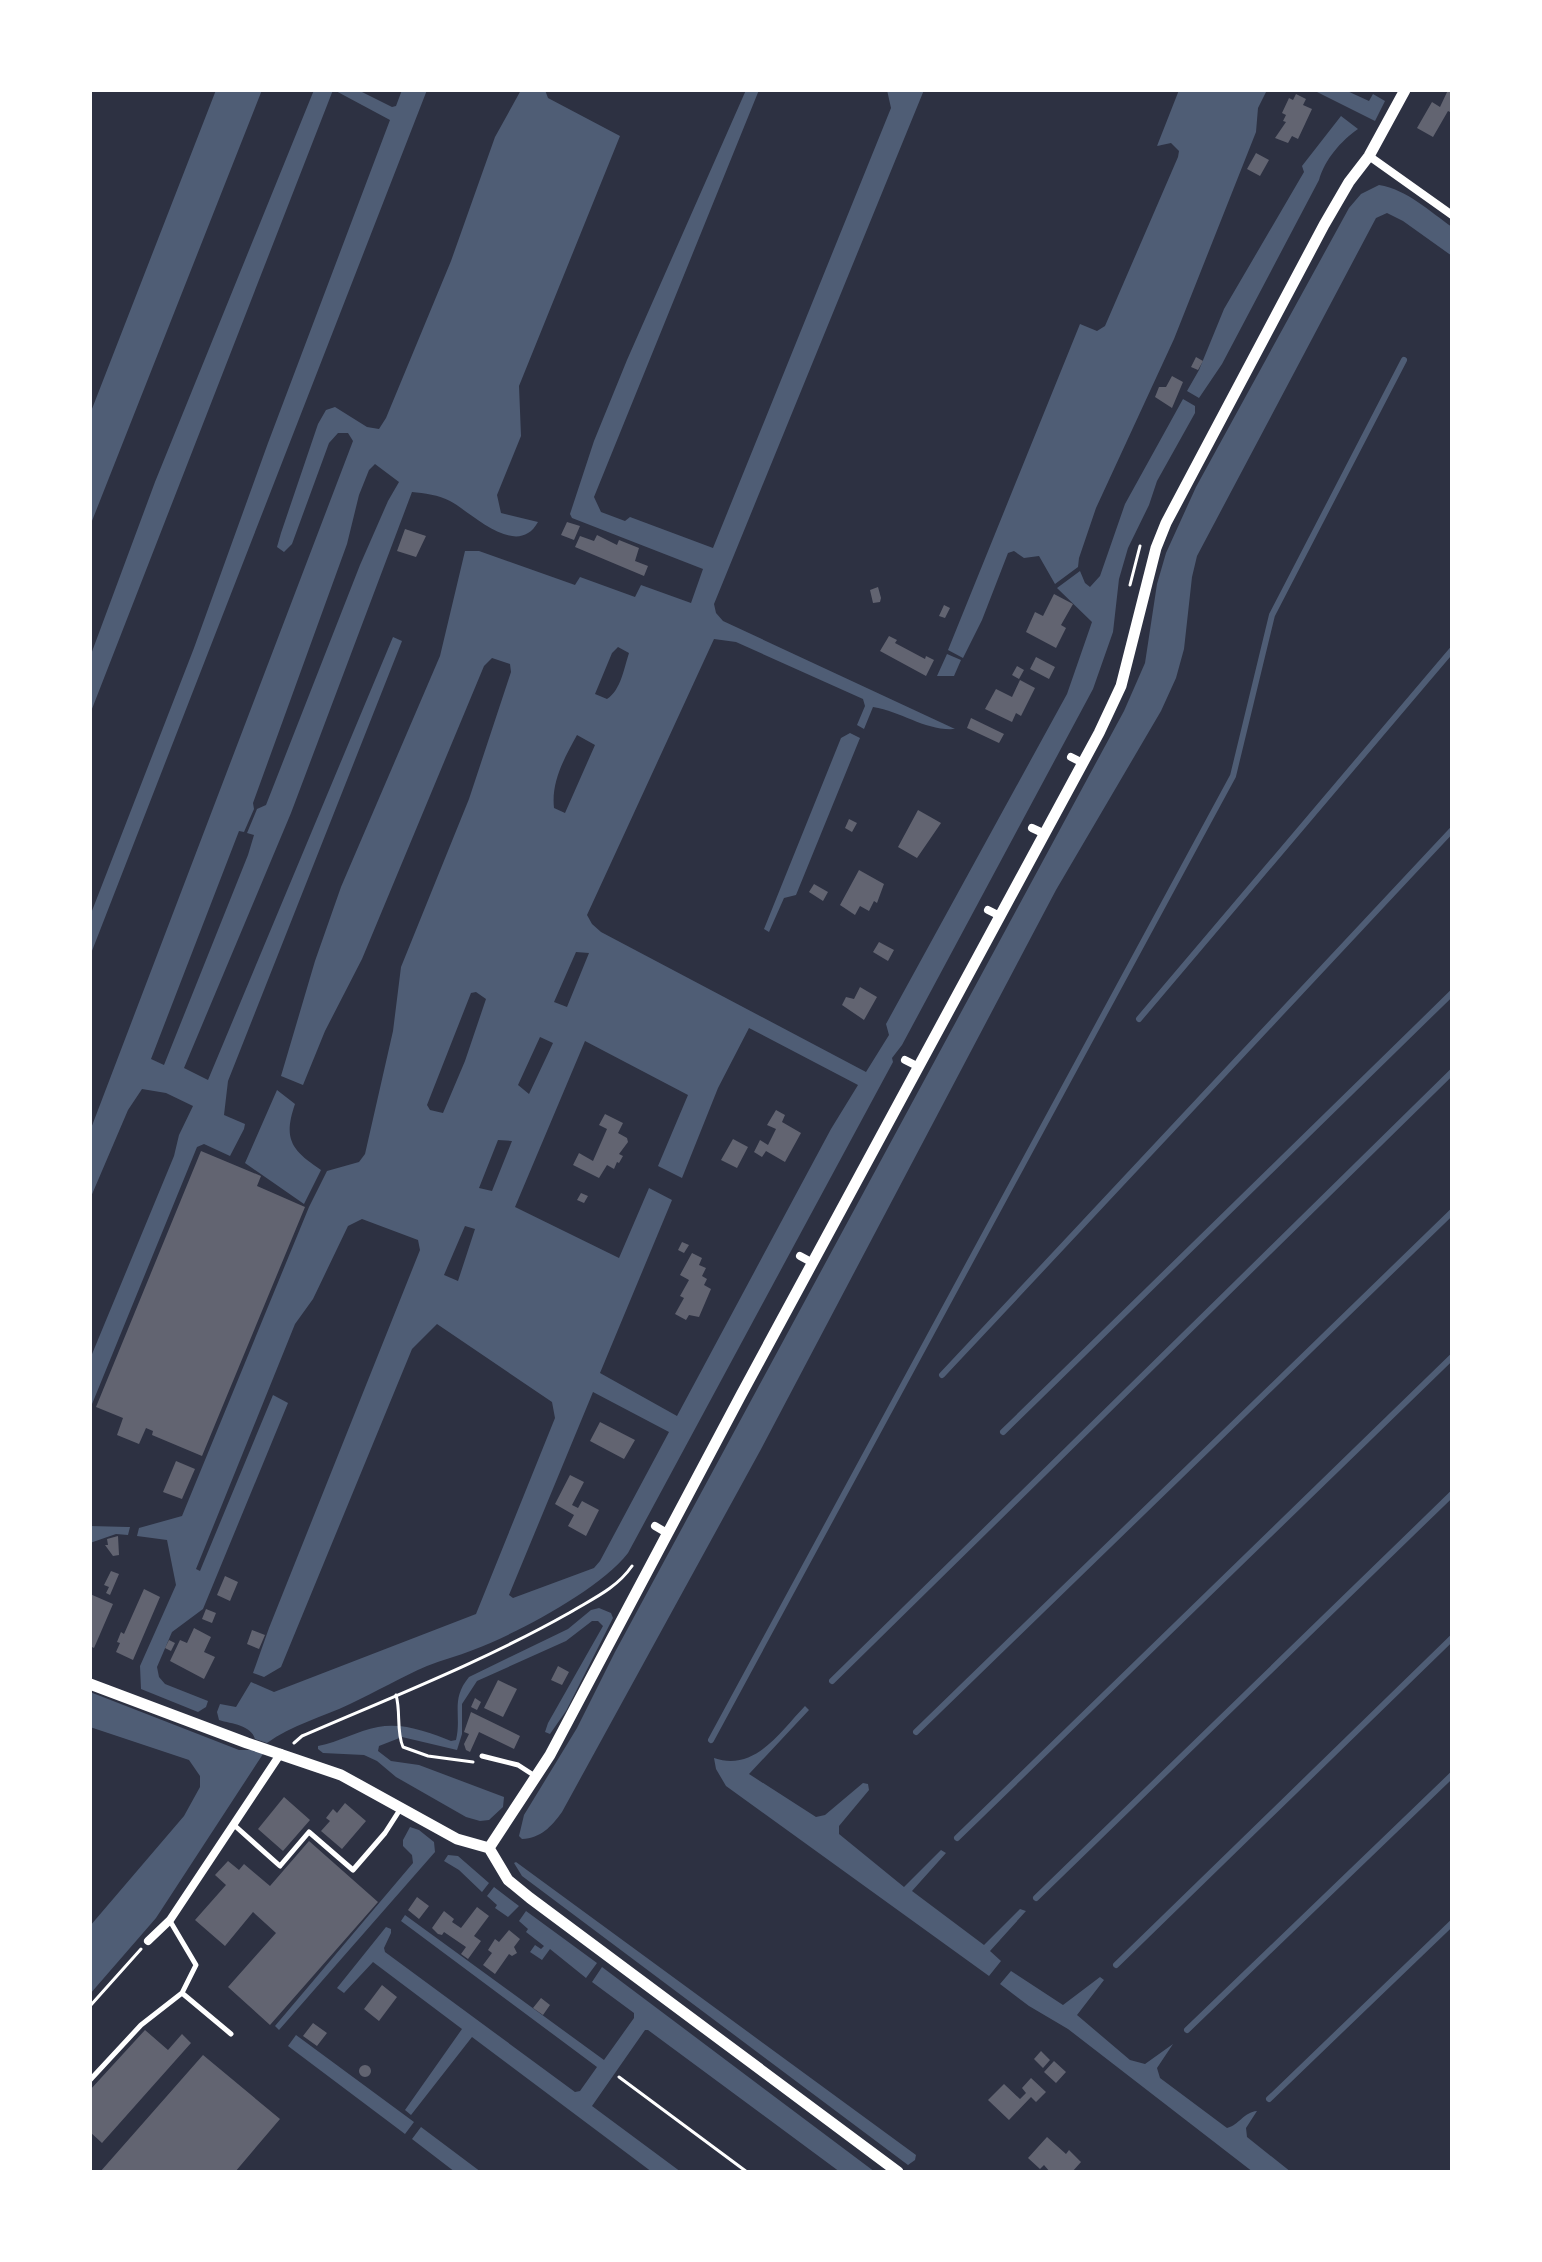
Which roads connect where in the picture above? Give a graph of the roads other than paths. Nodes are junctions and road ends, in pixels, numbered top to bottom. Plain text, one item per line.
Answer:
1 (1405, 90) edge
2 (1369, 156) junction
3 (1452, 215) edge
4 (1071, 757) dead end
5 (1083, 763) junction
6 (1032, 828) dead end
7 (1045, 834) junction
8 (988, 910) dead end
9 (1000, 916) junction
10 (905, 1060) dead end
11 (919, 1067) junction
12 (800, 1256) dead end
13 (813, 1263) junction
14 (655, 1526) dead end
15 (667, 1533) junction
16 (90, 1684) edge
17 (281, 1753) junction
18 (482, 1756) road end
19 (536, 1776) junction
20 (401, 1807) junction
21 (233, 1824) junction
22 (489, 1848) junction
23 (170, 1920) junction
24 (148, 1941) road end
25 (182, 1993) junction
26 (231, 2034) dead end
27 (90, 2080) edge
28 (898, 2172) edge

1 - 2 street
2 - 3 street
2 - 5 street
4 - 5 street
5 - 7 street
6 - 7 street
7 - 9 street
8 - 9 street
9 - 11 street
10 - 11 street
11 - 13 street
12 - 13 street
13 - 15 street
14 - 15 street
15 - 19 street
16 - 17 street
17 - 20 street
17 - 21 street
18 - 19 lane
19 - 22 street
20 - 21 lane
20 - 22 street
21 - 23 street
22 - 28 street
23 - 24 street
23 - 25 lane
25 - 26 lane
25 - 27 lane

